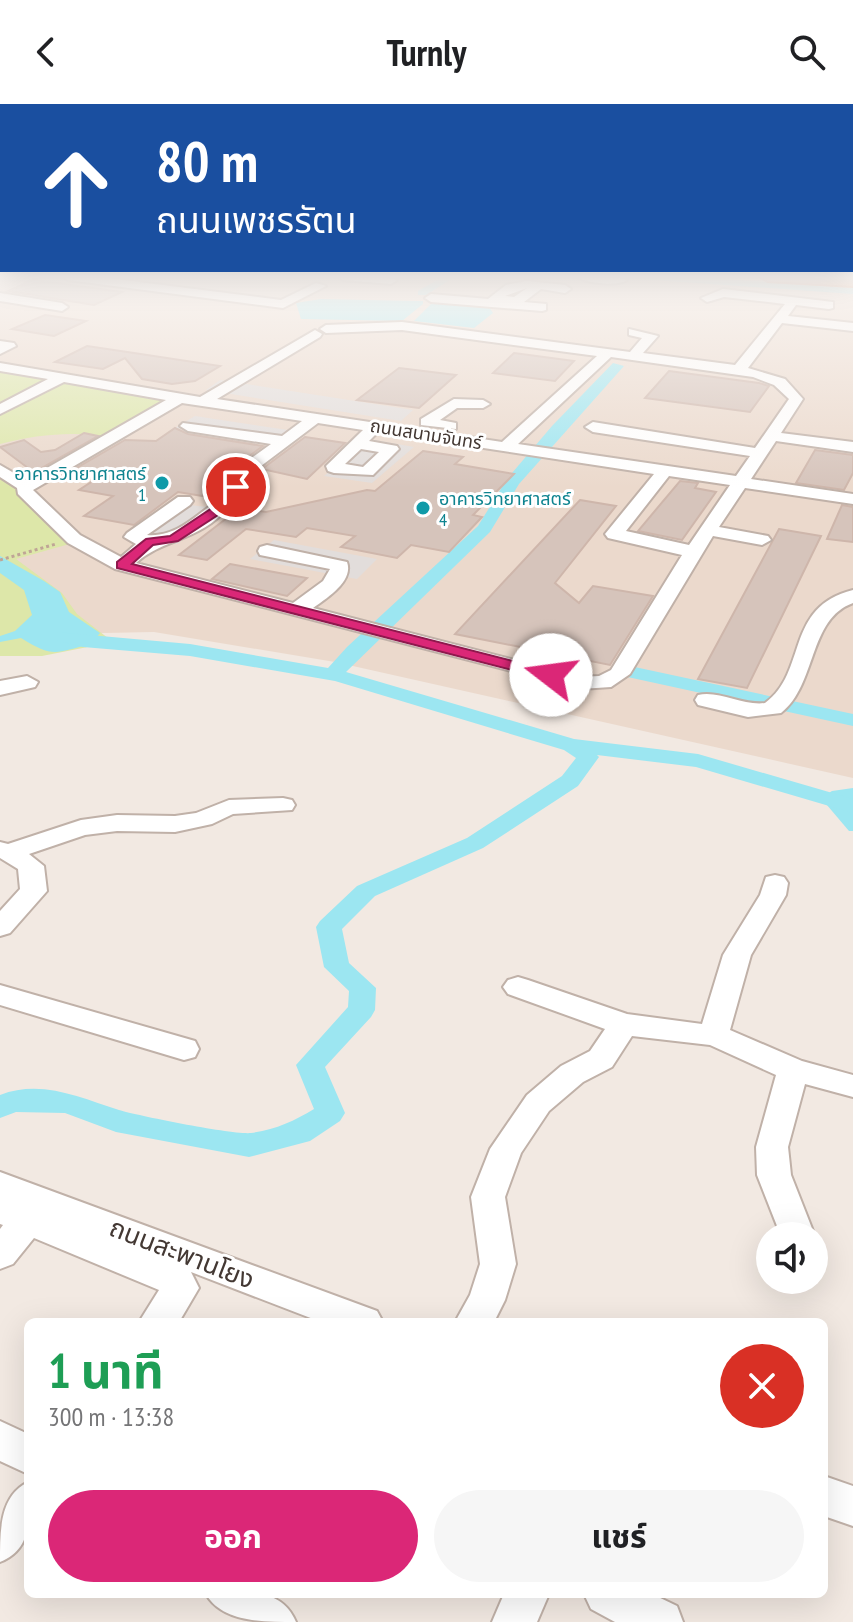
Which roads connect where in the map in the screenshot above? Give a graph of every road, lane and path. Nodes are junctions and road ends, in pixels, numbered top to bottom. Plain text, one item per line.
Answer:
1 (274, 347) edge
2 (562, 347) edge
3 (641, 347) edge
4 (757, 347) edge
5 (608, 353) junction
6 (633, 356) junction
7 (33, 361) dead end
8 (0, 367) edge
9 (739, 370) junction
10 (59, 376) junction
11 (221, 390) junction
12 (180, 398) junction
13 (203, 401) junction
14 (483, 404) dead end
15 (0, 410) edge
16 (316, 418) junction
17 (428, 421) junction
18 (188, 426) dead end
19 (375, 427) junction
20 (593, 427) dead end
21 (393, 429) junction
22 (771, 436) junction
23 (285, 441) junction
24 (358, 444) dead end
25 (518, 444) junction
26 (853, 447) edge
27 (759, 453) junction
28 (0, 470) edge
29 (665, 471) junction
30 (738, 482) junction
31 (26, 487) junction
32 (853, 499) edge
33 (184, 501) dead end
34 (707, 530) junction
35 (74, 539) junction
36 (762, 540) dead end
37 (150, 541) junction
38 (267, 551) dead end
39 (693, 552) junction
40 (0, 560) edge
41 (122, 565) junction
42 (853, 596) edge
43 (298, 609) junction
44 (27, 682) dead end
45 (0, 688) edge
46 (706, 700) dead end
47 (283, 805) dead end
48 (5, 851) edge
49 (775, 883) dead end
50 (0, 927) edge
51 (518, 987) dead end
52 (0, 995) edge
53 (624, 1024) junction
54 (714, 1035) junction
55 (184, 1049) dead end
56 (793, 1070) junction
57 (853, 1086) edge
58 (0, 1185) edge
59 (14, 1215) edge
60 (792, 1222) edge
61 (0, 1254) edge
62 (161, 1318) edge
63 (353, 1318) edge
64 (476, 1318) edge
65 (0, 1440) edge
66 (24, 1453) edge
67 (828, 1497) edge
68 (853, 1506) edge
69 (24, 1508) edge
70 (0, 1541) edge
71 (235, 1598) edge
72 (525, 1598) edge
73 (614, 1598) edge
74 (274, 1622) edge
75 (514, 1622) edge
76 (661, 1622) edge

1 - 11 street
2 - 5 street
3 - 6 street
4 - 9 street
5 - 6 street
5 - 25 street
6 - 9 street
7 - 10 street
8 - 10 street, ถนนสนามจันทร์
9 - 22 street
10 - 12 street, ถนนสนามจันทร์
10 - 15 street
11 - 13 street
11 - 17 street
12 - 13 street, ถนนสนามจันทร์
12 - 31 street
13 - 16 street, ถนนสนามจันทร์
14 - 17 street
16 - 19 street, ถนนสนามจันทร์
16 - 23 street
17 - 21 street
17 - 25 street
18 - 23 street
19 - 21 street, ถนนสนามจันทร์
19 - 24 street
20 - 27 street
21 - 25 street, ถนนสนามจันทร์
22 - 26 street
22 - 27 street
23 - 37 street
25 - 29 street, ถนนสนามจันทร์
27 - 30 street
28 - 31 street
29 - 30 street, ถนนสนามจันทร์
29 - 39 street
30 - 32 street, ถนนสนามจันทร์
30 - 34 street
31 - 35 street
33 - 37 street
34 - 36 street
34 - 39 street
35 - 40 path
35 - 41 street
37 - 41 street
38 - 43 street
39 - 43 street
41 - 43 street
42 - 46 street
44 - 45 street
47 - 48 street
48 - 50 street
49 - 54 street
51 - 53 street
52 - 55 street
53 - 54 street
53 - 64 street
54 - 56 street
56 - 57 street
56 - 60 street
58 - 63 street, ถนนสะพานโยง
59 - 61 street
59 - 62 street
65 - 66 street
67 - 68 street
69 - 70 street
71 - 74 street
72 - 75 street
73 - 76 street

